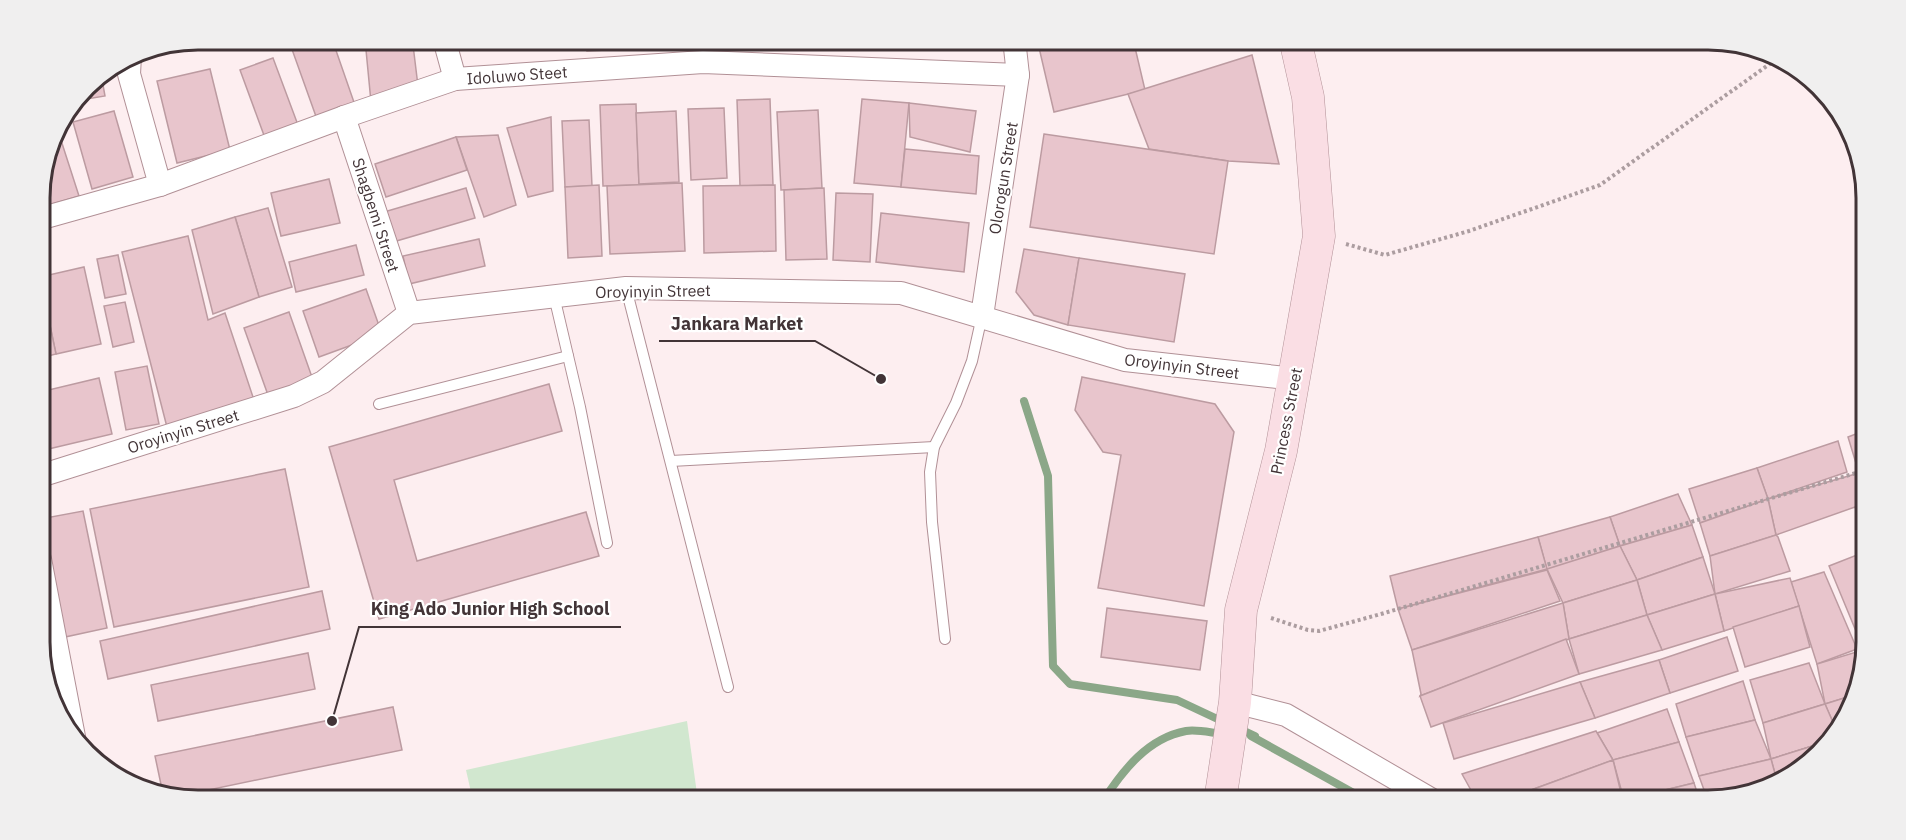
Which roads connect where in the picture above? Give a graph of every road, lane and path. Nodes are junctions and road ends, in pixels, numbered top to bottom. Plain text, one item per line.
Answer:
1 (447, 50) edge
2 (1015, 50) edge
3 (1297, 50) edge
4 (1770, 63) edge
5 (129, 66) edge
6 (1018, 75) junction
7 (455, 79) junction
8 (344, 117) junction
9 (160, 184) junction
10 (50, 216) edge
11 (1319, 236) junction
12 (626, 288) junction
13 (554, 296) junction
14 (409, 313) junction
15 (982, 316) junction
16 (568, 356) junction
17 (1295, 379) junction
18 (379, 404) dead end
19 (934, 447) junction
20 (670, 461) junction
21 (50, 473) edge
22 (1856, 473) edge
23 (607, 543) dead end
24 (1241, 609) junction
25 (50, 611) edge
26 (945, 639) dead end
27 (728, 687) dead end
28 (1235, 702) junction
29 (70, 718) edge
30 (1221, 790) edge
31 (1415, 790) edge

1 - 7 street
2 - 6 street, Olorogun Street
3 - 11 street, Princess Street
4 - 11 path
5 - 9 street
6 - 7 street, Idoluwo Steet
6 - 15 street, Olorogun Street
7 - 8 street, Idoluwo Steet
8 - 9 street, Idoluwo Steet
8 - 14 street, Shagbemi Street
9 - 10 street, Idoluwo Steet
11 - 17 street, Princess Street
12 - 13 street, Oroyinyin Street
12 - 15 street, Oroyinyin Street
12 - 20 lane
13 - 14 street, Oroyinyin Street
13 - 16 lane
14 - 21 street, Oroyinyin Street
15 - 17 street, Oroyinyin Street
15 - 19 lane
16 - 18 lane
16 - 23 lane
17 - 24 street, Princess Street
19 - 20 lane
19 - 26 lane
20 - 27 lane
22 - 24 path
24 - 28 street, Princess Street
25 - 29 street
28 - 30 street, Princess Street
28 - 31 street

